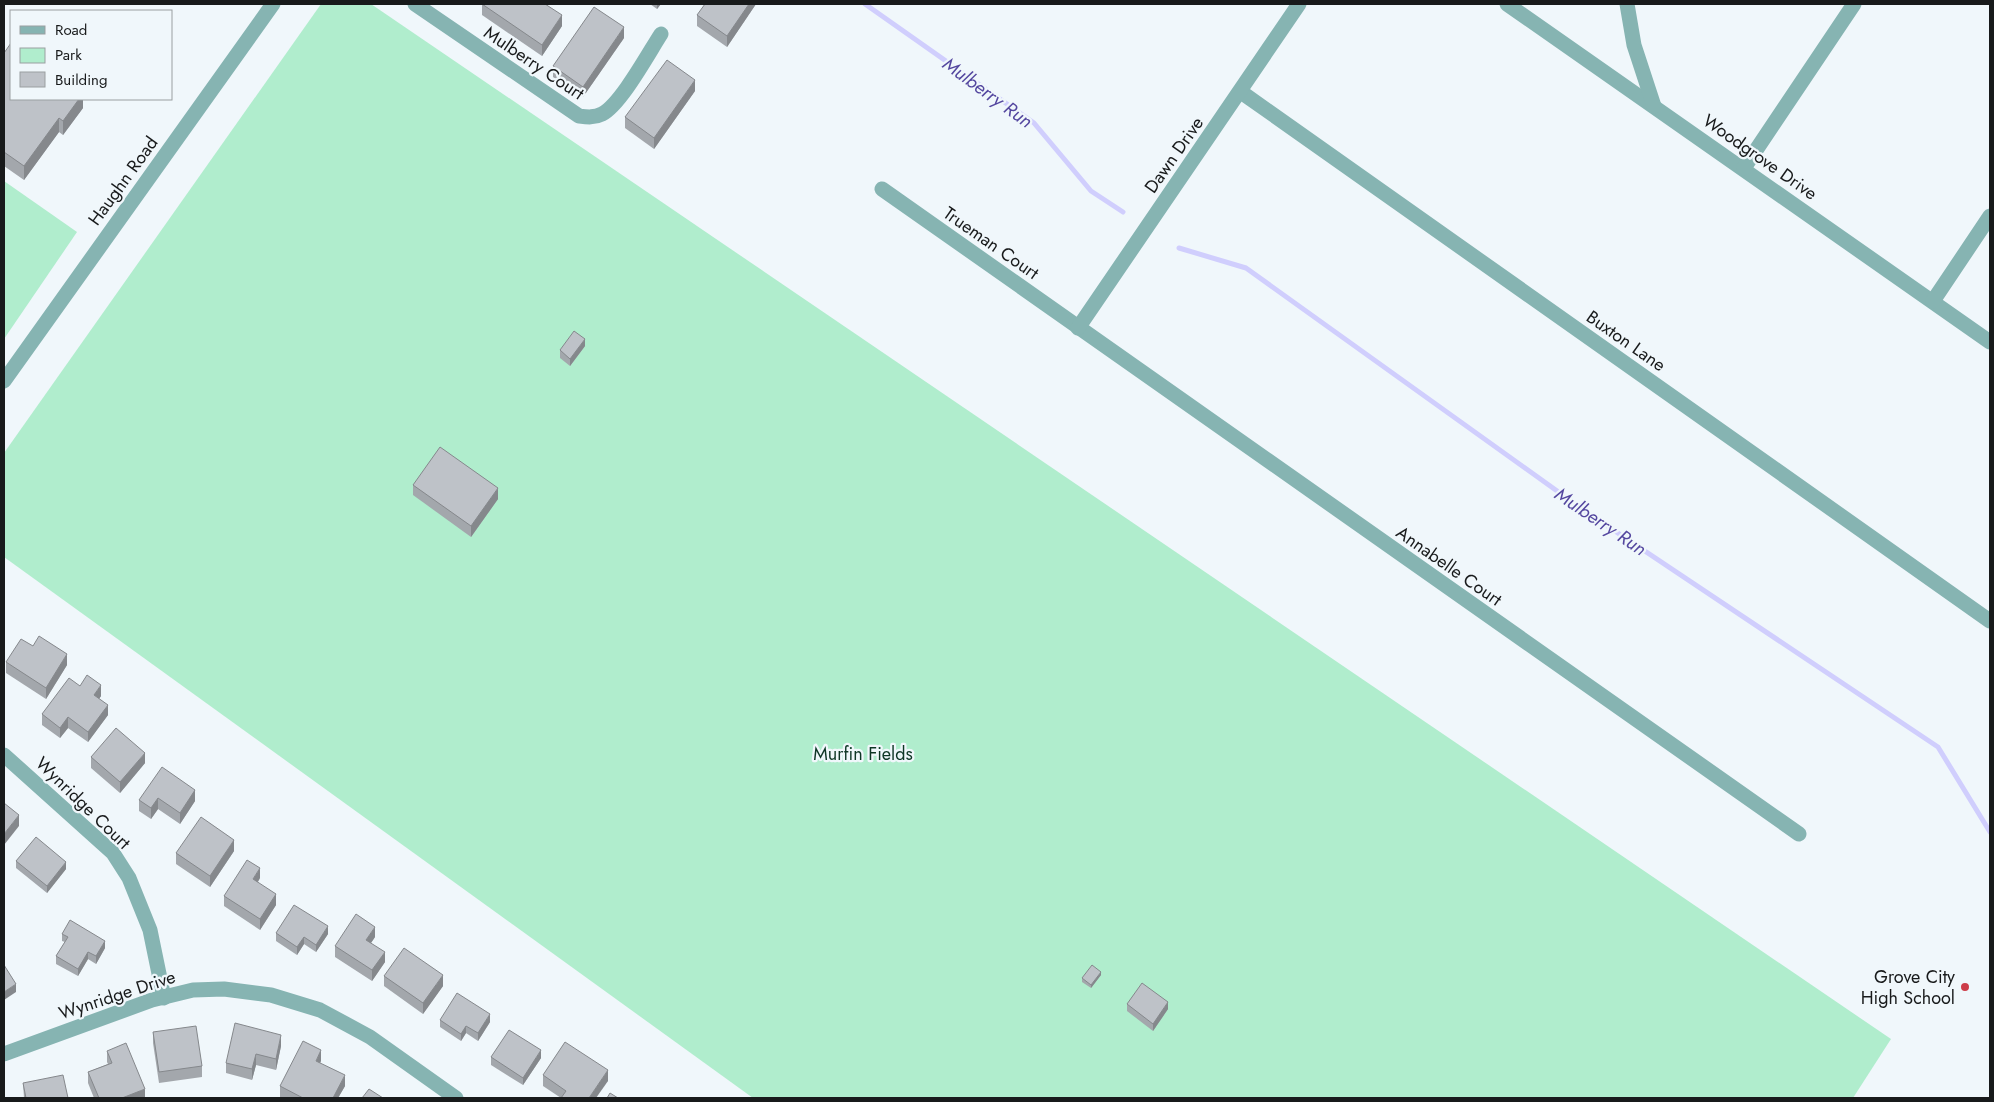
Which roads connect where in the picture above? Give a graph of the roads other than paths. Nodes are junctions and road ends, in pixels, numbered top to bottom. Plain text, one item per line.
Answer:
1 (273, 4) edge
2 (415, 4) edge
3 (1300, 4) edge
4 (1507, 4) edge
5 (1627, 4) edge
6 (1854, 4) edge
7 (661, 34) dead end
8 (1241, 92) junction
9 (1654, 106) junction
10 (1744, 168) junction
11 (882, 189) dead end
12 (1990, 216) edge
13 (1933, 301) junction
14 (1078, 328) junction
15 (1990, 342) edge
16 (4, 380) edge
17 (1990, 621) edge
18 (4, 754) edge
19 (1798, 834) dead end
20 (164, 998) junction
21 (4, 1054) edge
22 (456, 1098) edge

1 - 16 street, Haughn Road
2 - 7 street, Mulberry Court
3 - 8 street, Dawn Drive
4 - 9 street, Woodgrove Drive
5 - 9 street
6 - 10 street
8 - 14 street, Dawn Drive
8 - 17 street, Buxton Lane
9 - 10 street, Woodgrove Drive
10 - 13 street, Woodgrove Drive
11 - 14 street, Trueman Court
12 - 13 street
13 - 15 street, Woodgrove Drive
14 - 19 street, Annabelle Court
18 - 20 street, Wynridge Court
20 - 21 street, Wynridge Drive
20 - 22 street, Wynridge Drive

